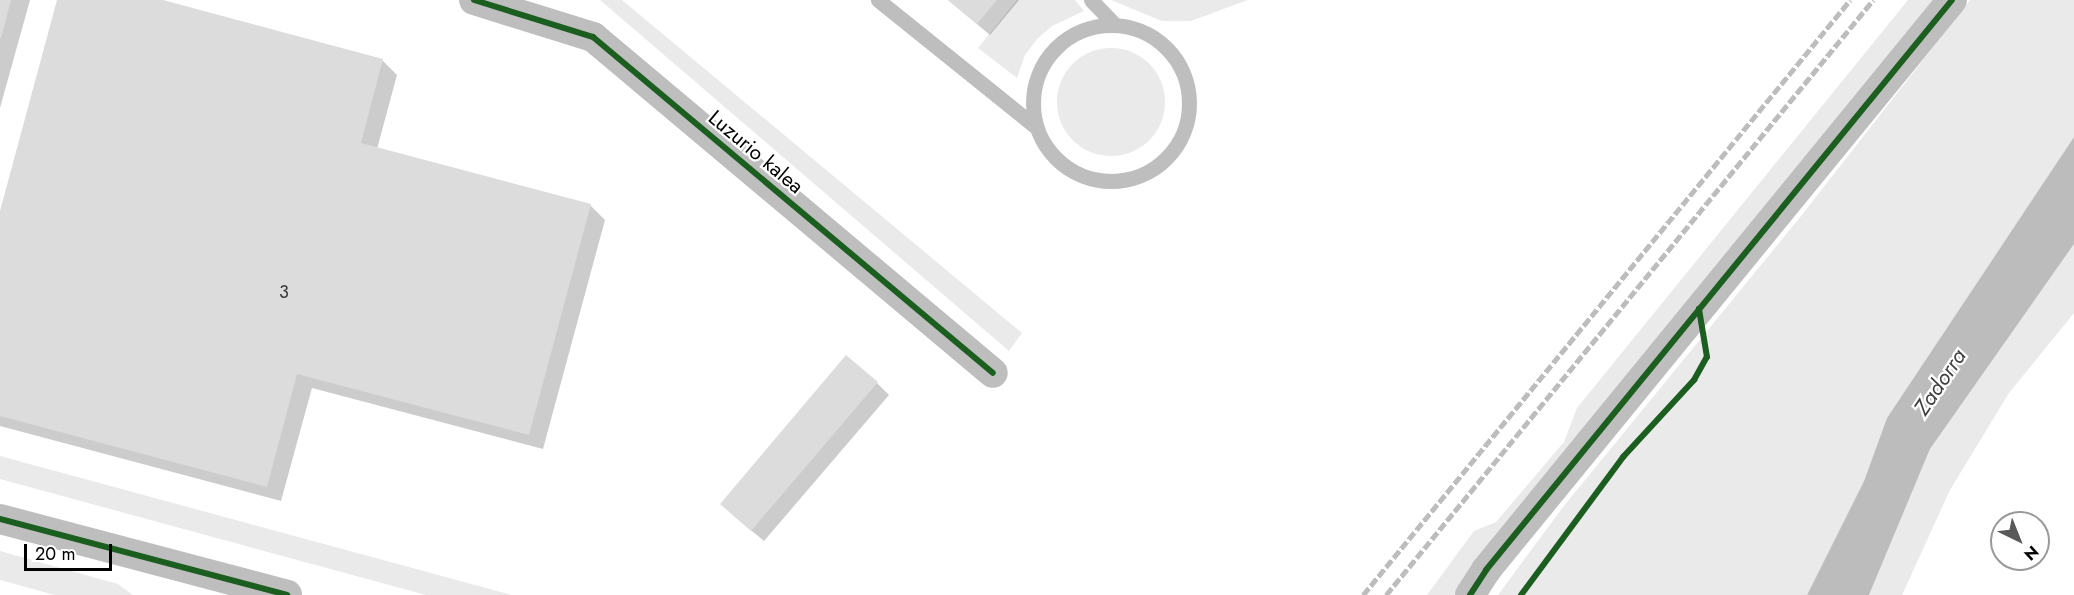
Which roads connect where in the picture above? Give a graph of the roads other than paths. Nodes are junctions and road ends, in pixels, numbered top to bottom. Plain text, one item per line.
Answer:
1 (474, 0) edge
2 (878, 0) edge
3 (1091, 0) edge
4 (1952, 0) edge
5 (1113, 23) junction
6 (1036, 127) junction
7 (993, 373) dead end
8 (0, 519) edge
9 (239, 590) edge
10 (286, 595) edge
11 (1470, 595) edge

1 - 7 street, Luzurio kalea
2 - 6 lane
3 - 5 lane
4 - 11 street
5 - 6 lane
5 - 6 lane
8 - 9 street
9 - 10 street

